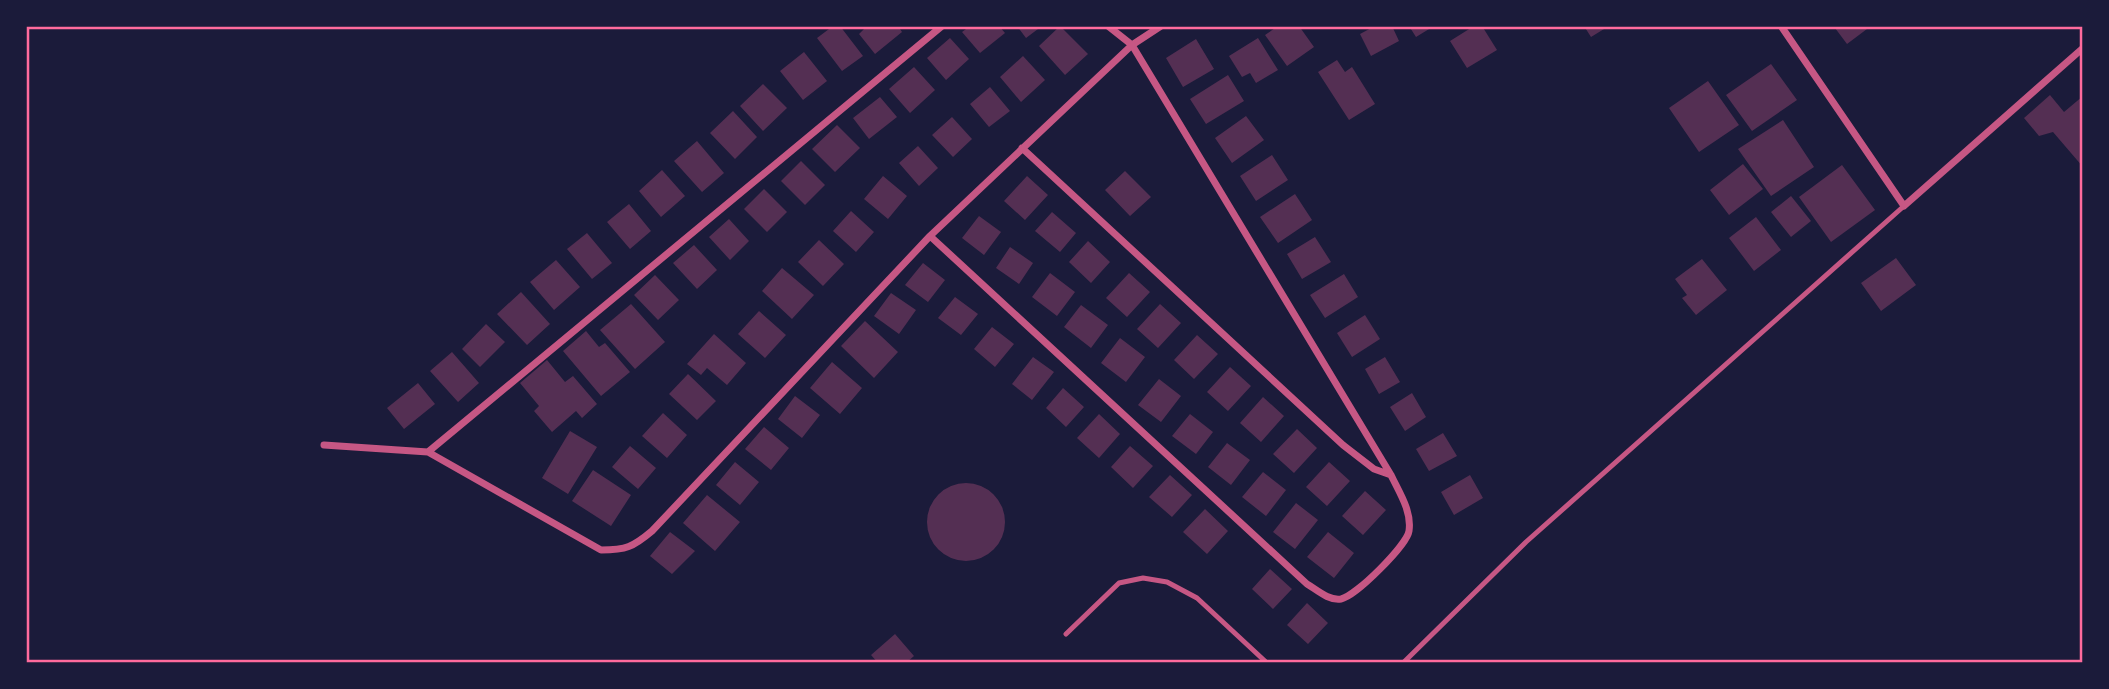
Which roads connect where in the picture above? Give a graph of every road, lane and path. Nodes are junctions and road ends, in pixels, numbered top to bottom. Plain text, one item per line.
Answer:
1 (942, 26) edge
2 (1108, 26) edge
3 (1161, 26) edge
4 (1781, 26) edge
5 (1132, 45) junction
6 (2083, 48) edge
7 (1022, 148) junction
8 (1904, 206) junction
9 (930, 236) junction
10 (324, 445) dead end
11 (428, 452) junction
12 (1391, 475) junction
13 (1066, 634) dead end
14 (1267, 663) edge
15 (1403, 663) edge

1 - 11 street
2 - 5 street
3 - 5 street
4 - 8 street
5 - 7 street
5 - 12 street
6 - 8 street
7 - 9 street
7 - 12 street
8 - 15 lane
9 - 11 street
9 - 12 street
10 - 11 street
13 - 14 lane

